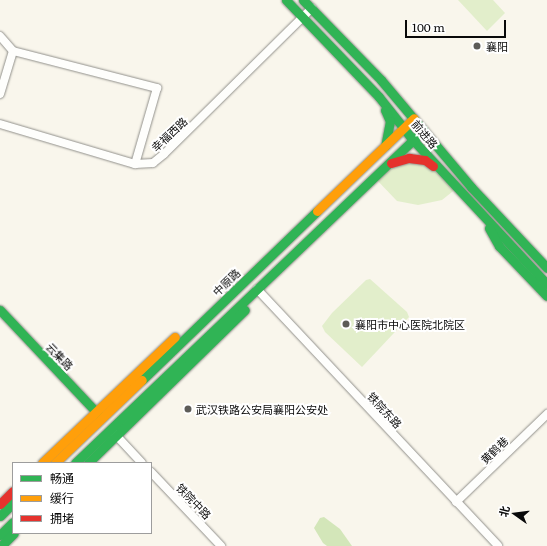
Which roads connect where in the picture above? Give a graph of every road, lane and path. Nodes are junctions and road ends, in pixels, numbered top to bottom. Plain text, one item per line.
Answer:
1 (286, 0) edge
2 (303, 0) edge
3 (312, 8) junction
4 (302, 17) junction
5 (0, 36) edge
6 (13, 51) junction
7 (0, 94) edge
8 (379, 97) junction
9 (414, 118) junction
10 (0, 124) edge
11 (403, 128) junction
12 (423, 130) junction
13 (413, 140) junction
14 (385, 146) junction
15 (136, 164) junction
16 (388, 164) junction
17 (448, 179) junction
18 (483, 215) junction
19 (547, 268) edge
20 (547, 284) edge
21 (260, 291) junction
22 (547, 296) edge
23 (0, 310) edge
24 (547, 414) edge
25 (99, 415) junction
26 (113, 432) junction
27 (43, 462) edge
28 (56, 462) edge
29 (76, 462) edge
30 (89, 462) edge
31 (141, 462) edge
32 (152, 473) edge
33 (12, 492) edge
34 (456, 502) junction
35 (0, 504) edge
36 (12, 504) edge
37 (0, 516) edge
38 (12, 523) edge
39 (13, 534) edge
40 (0, 535) edge
41 (0, 546) edge
42 (222, 546) edge
43 (498, 546) edge

1 - 4 main road, 前进路
2 - 3 main road, 前进路
3 - 4 street, 幸福西路
3 - 9 main road, 前进路
4 - 8 main road, 前进路
4 - 15 street, 幸福西路
5 - 6 street
6 - 7 street
6 - 15 street
8 - 11 main road, 前进路
8 - 14 main road
9 - 11 main road, 中原路
9 - 12 main road, 前进路
10 - 15 street, 幸福西路
11 - 13 main road, 前进路
11 - 14 main road, 中原路
12 - 13 main road
12 - 19 main road, 前进路
13 - 16 main road
13 - 17 main road, 前进路
14 - 25 main road, 中原路
16 - 17 main road
16 - 21 main road
17 - 18 main road, 前进路
18 - 20 main road, 前进路
18 - 22 main road
21 - 26 main road
21 - 34 street, 铁院东路
23 - 25 main road, 云集路
24 - 34 street, 黄鹤巷
25 - 27 main road
25 - 28 main road, 中原路
26 - 29 main road
26 - 30 main road
26 - 31 street
32 - 42 street, 铁院中路
33 - 35 main road
34 - 43 street, 铁院东路
36 - 37 main road
38 - 40 main road
39 - 41 main road

